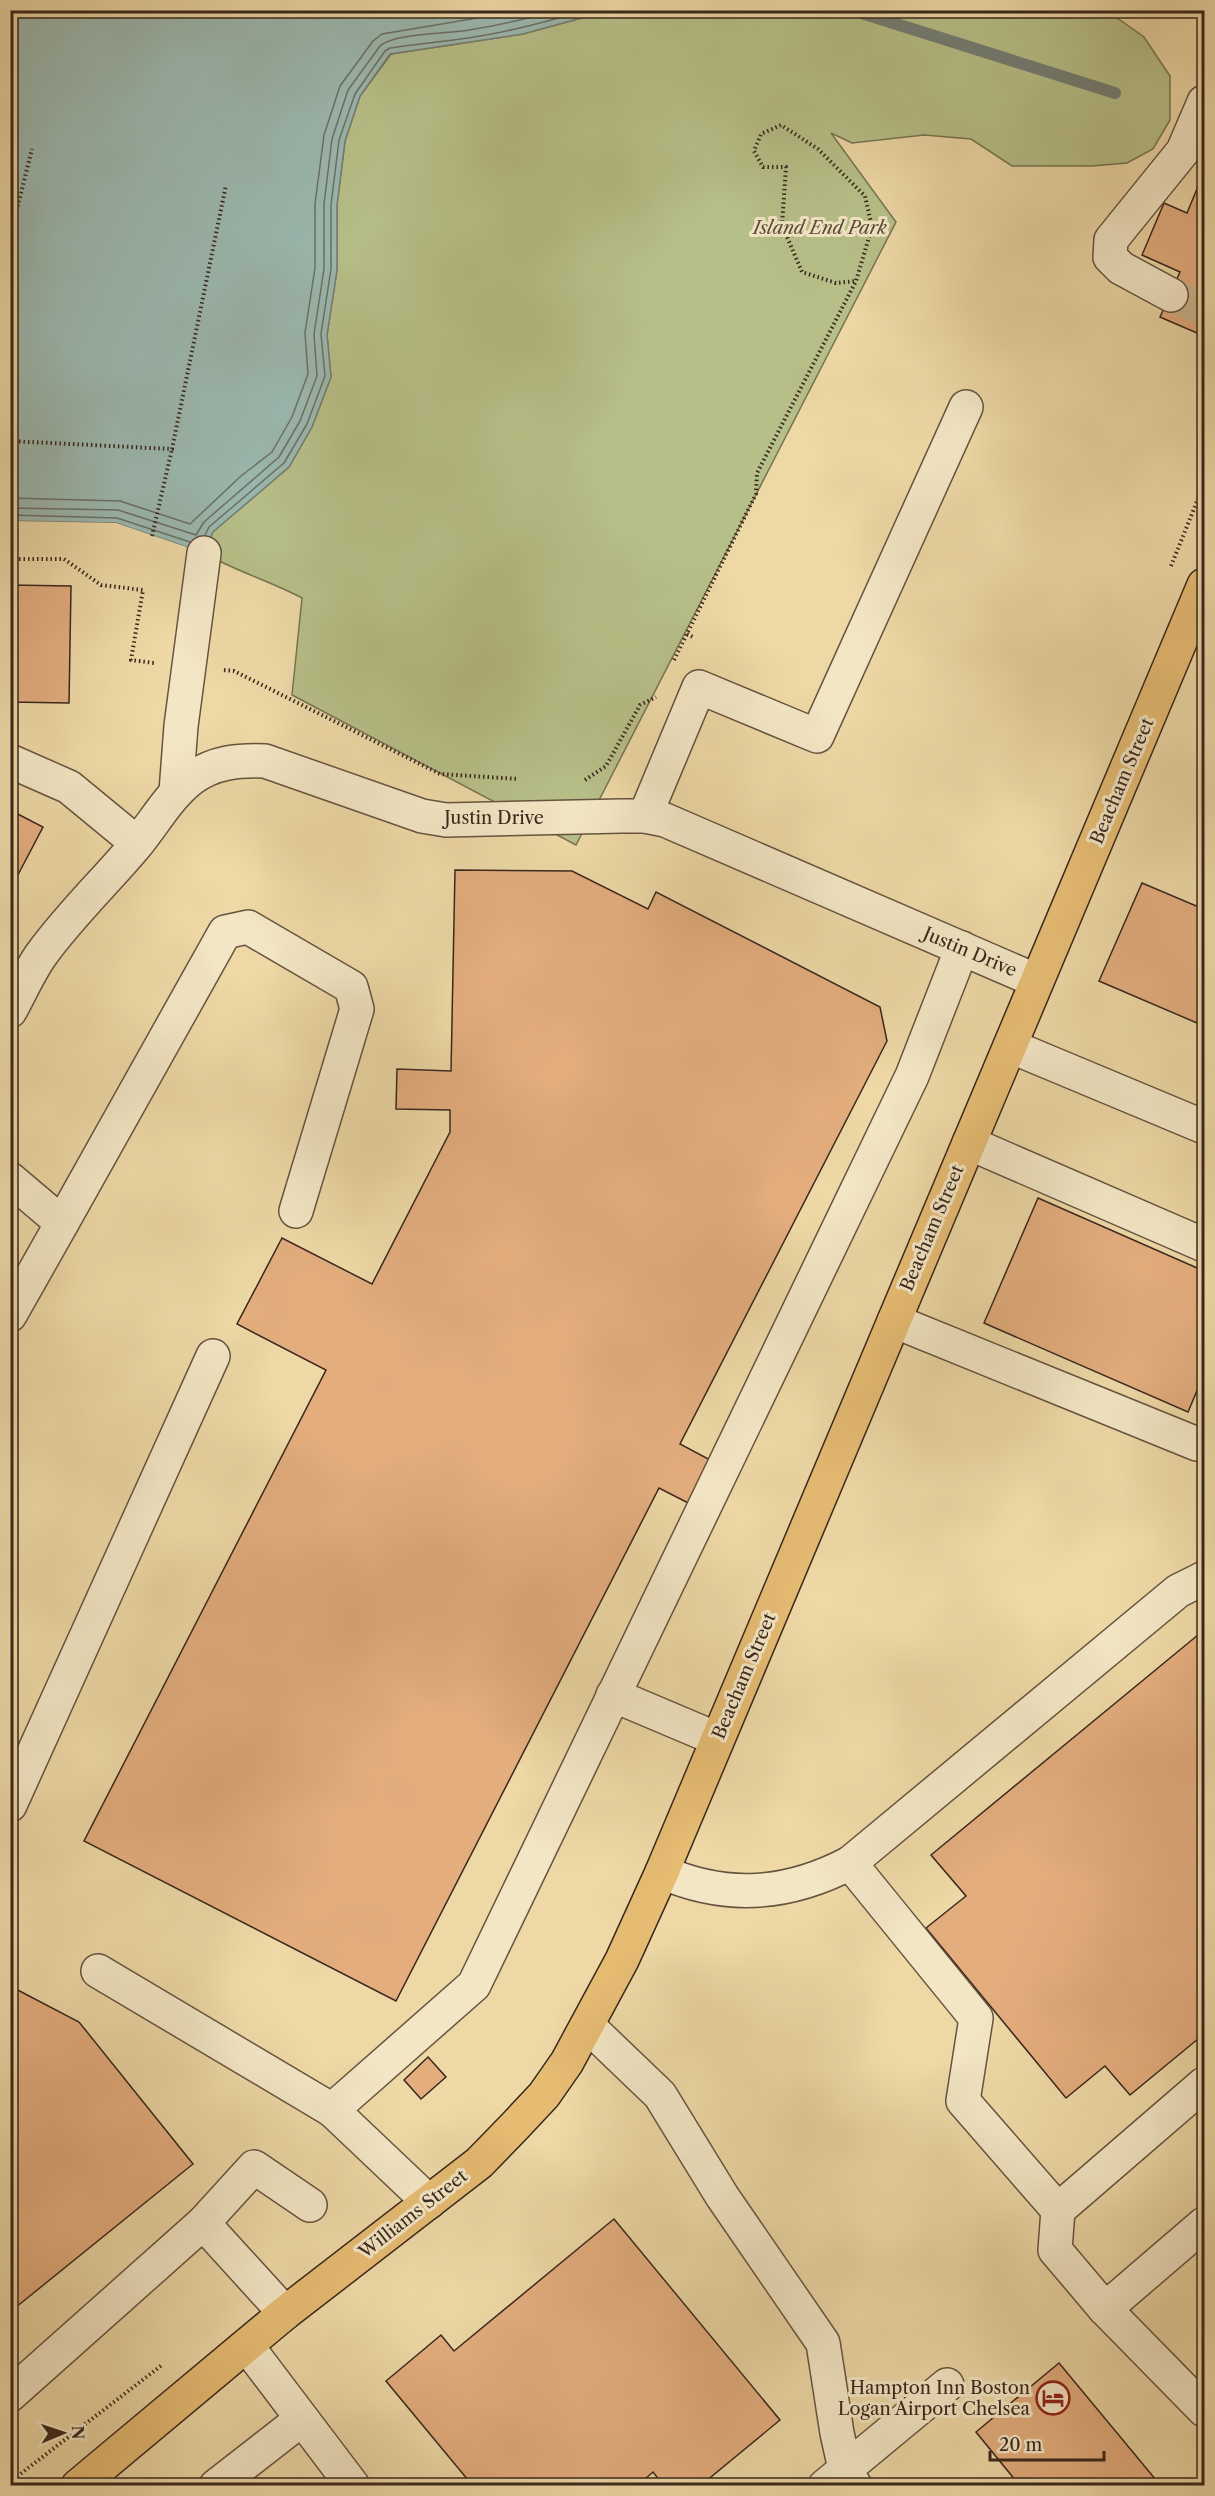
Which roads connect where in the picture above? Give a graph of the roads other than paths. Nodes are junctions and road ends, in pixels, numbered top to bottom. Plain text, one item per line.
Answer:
1 (1204, 102) edge
2 (1171, 295) tunnel mouth
3 (966, 407) dead end
4 (204, 553) dead end
5 (1204, 585) edge
6 (10, 761) edge
7 (177, 792) junction
8 (645, 816) junction
9 (137, 843) junction
10 (962, 948) junction
11 (1037, 981) junction
12 (10, 1011) edge
13 (1010, 1046) junction
14 (1204, 1127) edge
15 (969, 1143) junction
16 (10, 1179) edge
17 (296, 1211) dead end
18 (62, 1223) junction
19 (1204, 1245) edge
20 (10, 1315) edge
21 (894, 1321) junction
22 (213, 1356) dead end
23 (1204, 1442) edge
24 (1204, 1578) edge
25 (614, 1695) junction
26 (717, 1739) junction
27 (10, 1805) edge
28 (850, 1863) junction
29 (662, 1872) junction
30 (98, 1971) dead end
31 (588, 2026) junction
32 (1204, 2084) edge
33 (332, 2110) junction
34 (429, 2202) junction
35 (310, 2205) dead end
36 (1058, 2210) junction
37 (203, 2223) junction
38 (1204, 2224) edge
39 (1105, 2309) junction
40 (285, 2313) junction
41 (247, 2346) junction
42 (946, 2385) dead end
43 (10, 2394) edge
44 (1204, 2409) edge
45 (303, 2419) junction
46 (842, 2480) edge
47 (78, 2486) edge
48 (216, 2486) edge
49 (354, 2486) edge

1 - 2 lane
3 - 8 lane
4 - 7 lane
5 - 11 main road, Beacham Street
6 - 9 lane
7 - 8 lane, Justin Drive
7 - 9 lane, Justin Drive
8 - 10 lane, Justin Drive
9 - 12 lane, Justin Drive
10 - 11 lane, Justin Drive
10 - 25 lane
11 - 13 main road, Beacham Street
13 - 14 lane
13 - 15 main road, Beacham Street
15 - 19 lane
15 - 21 main road, Beacham Street
16 - 18 lane
17 - 18 lane
18 - 20 lane
21 - 23 lane
21 - 26 main road, Beacham Street
22 - 27 lane
24 - 28 lane
25 - 26 lane
25 - 33 lane
26 - 29 main road, Beacham Street
28 - 29 lane
28 - 36 lane
29 - 31 main road, Williams Street
30 - 33 lane
31 - 34 main road, Williams Street
31 - 46 lane
32 - 36 lane
33 - 34 lane
34 - 40 main road, Williams Street
35 - 37 lane
36 - 39 lane
37 - 40 lane
37 - 43 lane
38 - 39 lane
39 - 44 lane
40 - 41 main road, Williams Street
41 - 45 lane
41 - 47 main road, Williams Street
42 - 46 lane
45 - 48 lane
45 - 49 lane

